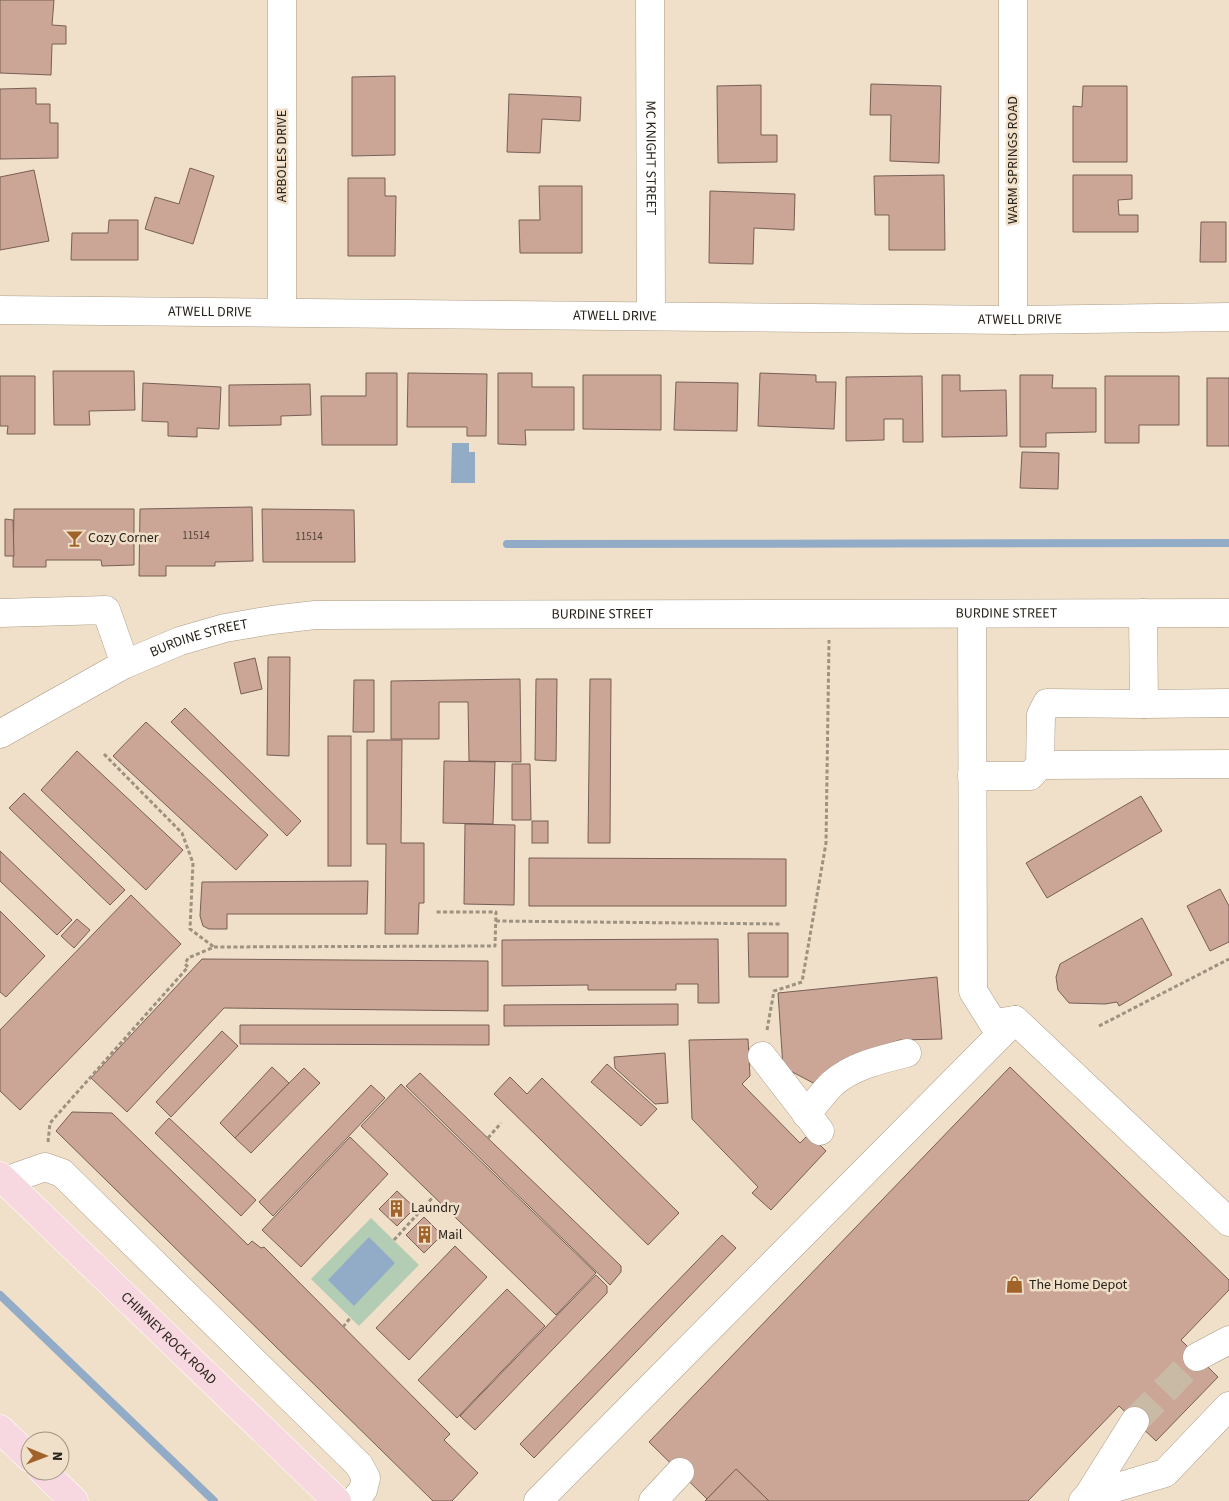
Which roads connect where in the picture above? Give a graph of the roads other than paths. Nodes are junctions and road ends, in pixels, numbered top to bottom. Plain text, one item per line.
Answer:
1 (282, 0) edge
2 (650, 0) edge
3 (1013, 0) edge
4 (0, 310) edge
5 (282, 312) junction
6 (651, 316) junction
7 (1229, 317) edge
8 (1013, 320) junction
9 (0, 613) edge
10 (1143, 613) junction
11 (1229, 613) edge
12 (972, 614) junction
13 (126, 664) junction
14 (1229, 703) edge
15 (1144, 704) junction
16 (1, 732) edge
17 (1229, 764) edge
18 (1040, 765) junction
19 (972, 776) junction
20 (1015, 1020) junction
21 (907, 1053) dead end
22 (762, 1056) road end
23 (3, 1178) edge
24 (1229, 1222) edge
25 (1229, 1340) edge
26 (1198, 1357) tunnel mouth
27 (1229, 1406) edge
28 (1135, 1421) tunnel mouth
29 (0, 1429) edge
30 (20, 1448) edge
31 (680, 1472) dead end
32 (54, 1481) edge
33 (1085, 1498) edge
34 (74, 1501) edge
35 (337, 1501) edge
36 (354, 1501) edge
37 (538, 1501) edge
38 (653, 1501) edge

1 - 5 street, ARBOLES DRIVE
2 - 6 street, MC KNIGHT STREET
3 - 8 street, WARM SPRINGS ROAD
4 - 5 street, ATWELL DRIVE
5 - 6 street, ATWELL DRIVE
6 - 8 street, ATWELL DRIVE
7 - 8 street, ATWELL DRIVE
9 - 13 street
10 - 11 street, BURDINE STREET
10 - 12 street, BURDINE STREET
10 - 15 street
12 - 13 street, BURDINE STREET
12 - 19 street
13 - 16 street, BURDINE STREET
14 - 15 street
15 - 18 street
17 - 18 street
18 - 19 street
19 - 20 street
20 - 24 street
20 - 37 street
21 - 22 street
23 - 35 main road, CHIMNEY ROCK ROAD
23 - 36 street
25 - 26 street
27 - 33 street
28 - 33 street
29 - 30 main road
31 - 38 street
32 - 34 main road

